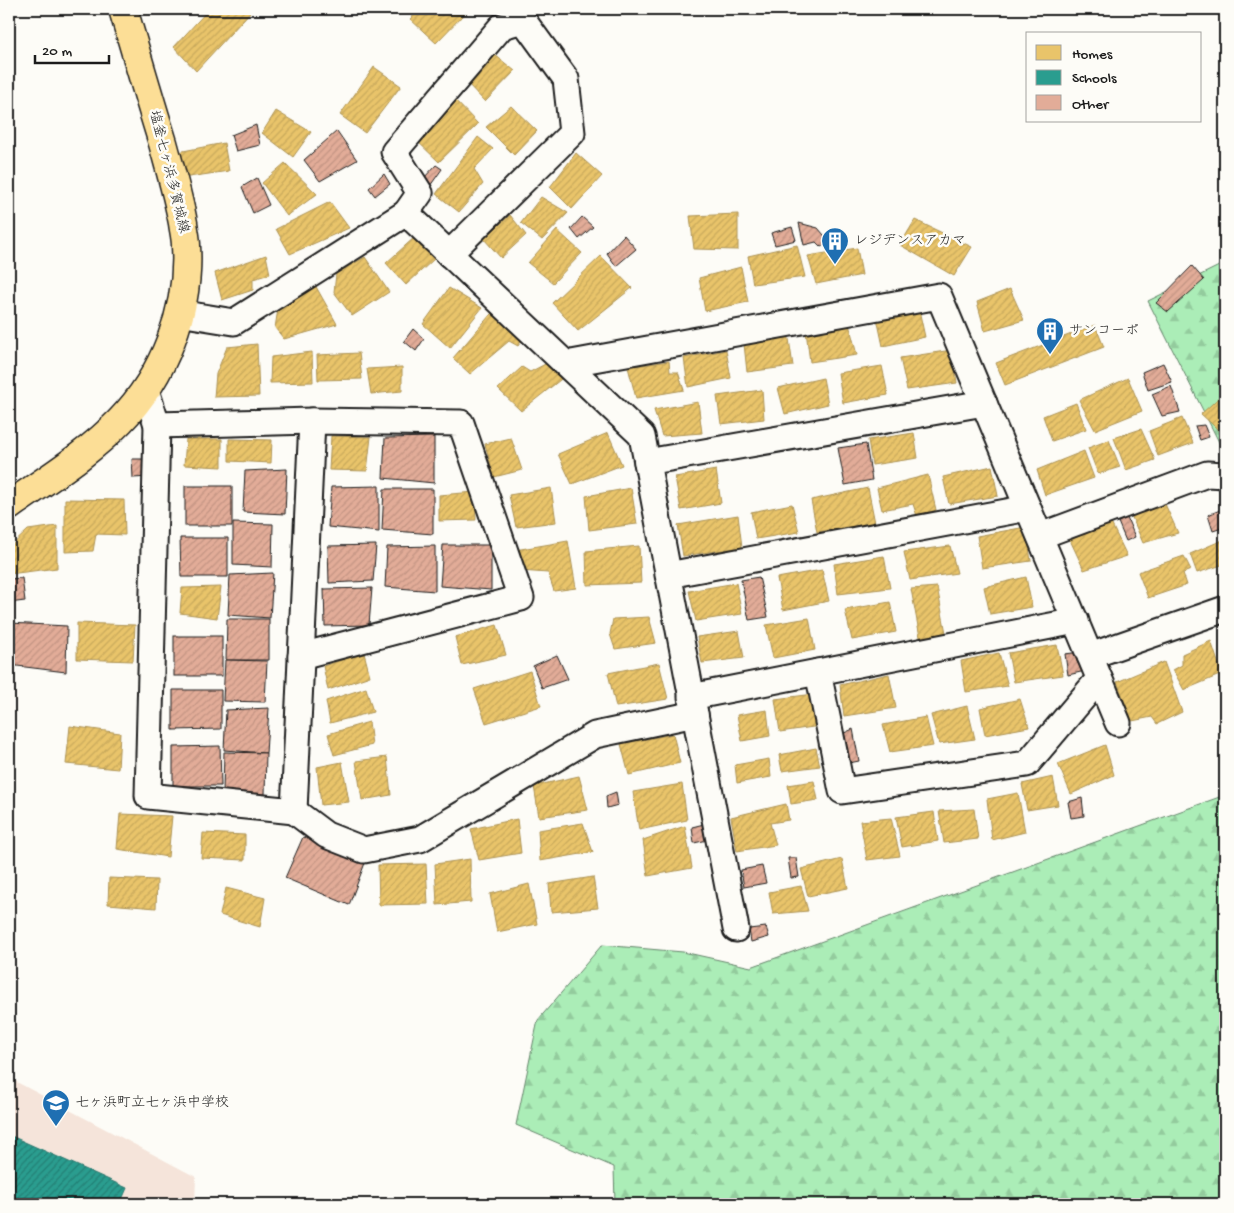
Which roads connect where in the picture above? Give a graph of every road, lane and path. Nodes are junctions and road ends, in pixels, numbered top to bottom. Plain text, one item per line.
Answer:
1 (123, 9) edge
2 (406, 213) junction
3 (449, 254) junction
4 (179, 313) junction
5 (566, 364) junction
6 (146, 390) junction
7 (984, 403) junction
8 (312, 421) junction
9 (157, 425) junction
10 (647, 462) junction
11 (1225, 475) edge
12 (9, 506) edge
13 (1028, 508) junction
14 (1040, 536) junction
15 (668, 575) junction
16 (1225, 609) edge
17 (1076, 621) junction
18 (301, 656) junction
19 (1090, 656) junction
20 (818, 672) junction
21 (1099, 679) junction
22 (693, 705) junction
23 (1118, 723) dead end
24 (294, 812) junction
25 (736, 929) dead end

1 - 4 main road, 塩釜七ヶ浜多賀城線
2 - 3 street
2 - 3 street
2 - 4 street
3 - 5 street
4 - 6 main road, 塩釜七ヶ浜多賀城線
5 - 7 street
5 - 10 street
6 - 9 street
6 - 12 main road, 塩釜七ヶ浜多賀城線
7 - 10 street
7 - 13 street
8 - 9 street
8 - 18 street
8 - 18 street
9 - 24 street
10 - 15 street
11 - 14 street
13 - 14 street
13 - 15 street
14 - 17 street
15 - 22 street
16 - 19 street
17 - 19 street
17 - 20 street
18 - 24 street
19 - 21 street
20 - 21 street
20 - 22 street
21 - 23 street
22 - 24 street
22 - 25 street

